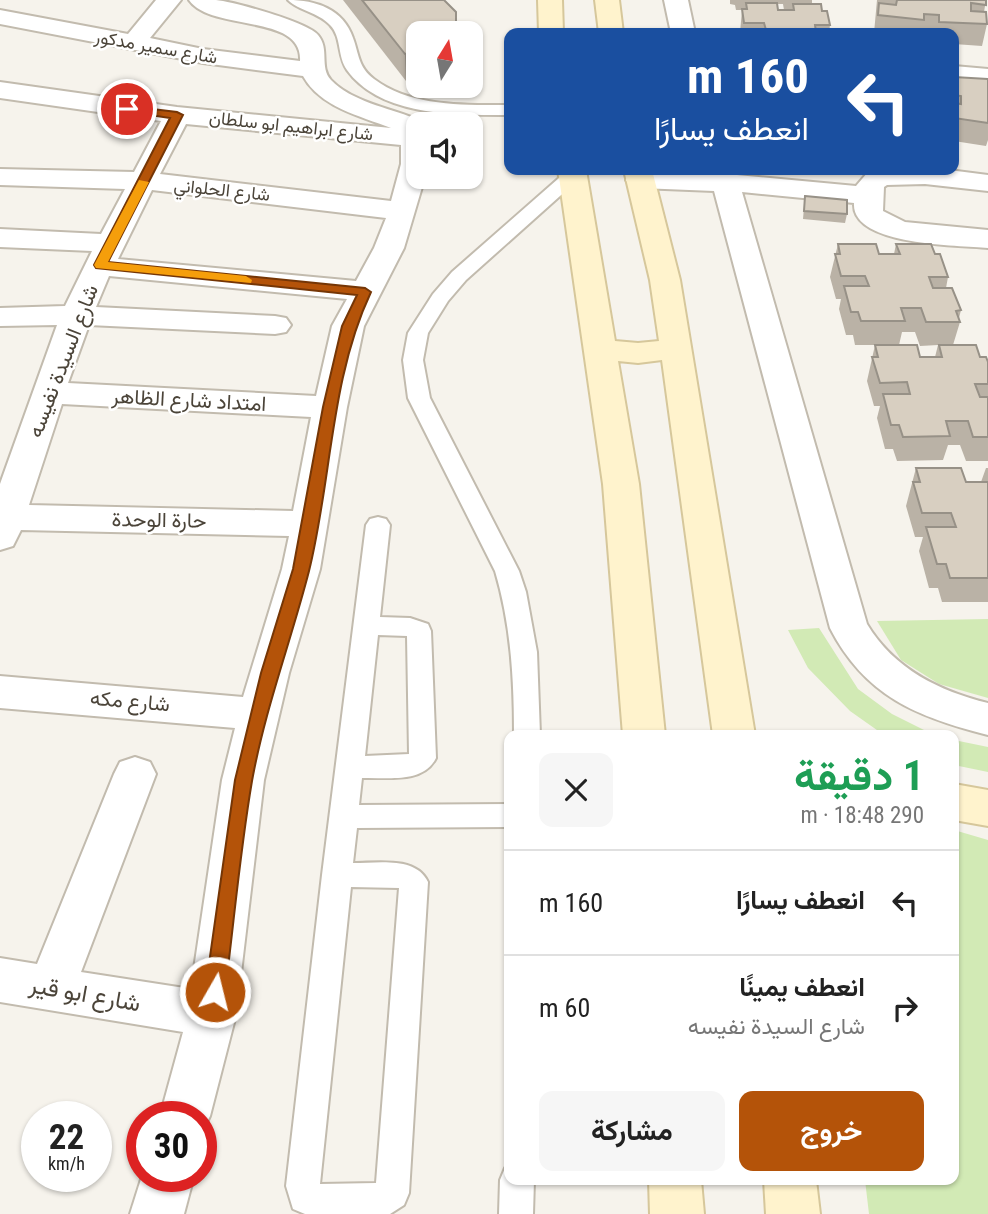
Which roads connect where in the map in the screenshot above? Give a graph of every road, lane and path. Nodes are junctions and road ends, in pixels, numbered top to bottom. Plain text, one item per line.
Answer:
1 (169, 0) edge
2 (201, 0) edge
3 (296, 0) edge
4 (550, 0) edge
5 (607, 0) edge
6 (676, 0) edge
7 (0, 17) edge
8 (551, 28) edge
9 (610, 28) edge
10 (682, 28) edge
11 (133, 44) junction
12 (312, 70) junction
13 (959, 74) edge
14 (988, 77) edge
15 (0, 90) edge
16 (504, 110) edge
17 (177, 115) junction
18 (406, 125) edge
19 (406, 137) edge
20 (570, 175) edge
21 (573, 175) edge
22 (638, 175) edge
23 (885, 175) edge
24 (898, 175) edge
25 (724, 176) edge
26 (0, 177) edge
27 (144, 181) junction
28 (988, 183) edge
29 (408, 189) edge
30 (869, 196) junction
31 (402, 211) junction
32 (0, 238) edge
33 (988, 239) edge
34 (106, 254) junction
35 (365, 292) junction
36 (78, 315) junction
37 (0, 317) edge
38 (275, 325) dead end
39 (676, 346) junction
40 (599, 347) junction
41 (682, 384) junction
42 (606, 385) junction
43 (49, 393) junction
44 (330, 407) junction
45 (13, 463) edge
46 (310, 524) junction
47 (378, 525) dead end
48 (4, 527) edge
49 (366, 626) junction
50 (0, 692) edge
51 (260, 713) junction
52 (988, 719) edge
53 (527, 730) edge
54 (644, 730) edge
55 (739, 730) edge
56 (349, 768) junction
57 (135, 774) dead end
58 (959, 803) edge
59 (988, 808) edge
60 (504, 816) edge
61 (343, 817) junction
62 (336, 875) junction
63 (0, 979) edge
64 (51, 988) junction
65 (212, 1015) junction
66 (189, 1101) edge
67 (517, 1185) edge
68 (675, 1185) edge
69 (790, 1185) edge
70 (163, 1192) edge
71 (157, 1214) edge
72 (516, 1214) edge
73 (677, 1214) edge
74 (793, 1214) edge

1 - 11 street
2 - 12 street
3 - 16 lane
4 - 8 street
5 - 9 street
6 - 10 street
7 - 11 street, شارع سمير مدكور
11 - 12 street, شارع سمير مدكور
12 - 18 street
13 - 14 street
15 - 17 street, شارع ابراهيم ابو سلطان
17 - 19 street, شارع ابراهيم ابو سلطان
17 - 27 street, شارع السيدة نفيسه
20 - 53 lane
21 - 40 street
22 - 25 street
22 - 39 street
23 - 30 street
24 - 28 street
25 - 30 street
25 - 52 street
26 - 27 street, شارع الحلواني
27 - 31 street, شارع الحلواني
27 - 34 street, شارع السيدة نفيسه
29 - 31 street
30 - 33 street
31 - 35 street
32 - 34 street
34 - 35 street
34 - 36 street, شارع السيدة نفيسه
35 - 44 street
36 - 37 street
36 - 38 street
36 - 43 street, شارع السيدة نفيسه
39 - 40 street
39 - 41 street
40 - 42 street
41 - 42 street
41 - 55 street
42 - 54 street
43 - 44 street, امتداد شارع الظاهر
43 - 45 street, شارع السيدة نفيسه
44 - 46 street
45 - 48 street, شارع السيدة نفيسه
46 - 48 street, حارة الوحدة
46 - 51 street
47 - 49 lane
49 - 56 lane
49 - 56 lane
50 - 51 street, شارع مكه
51 - 65 street
56 - 61 lane
57 - 64 street
58 - 59 street
60 - 61 lane
61 - 62 lane
62 - 62 lane
63 - 64 street, شارع ابو قير
64 - 65 street, شارع ابو قير
65 - 66 street
67 - 72 lane
68 - 73 street
69 - 74 street
70 - 71 street

